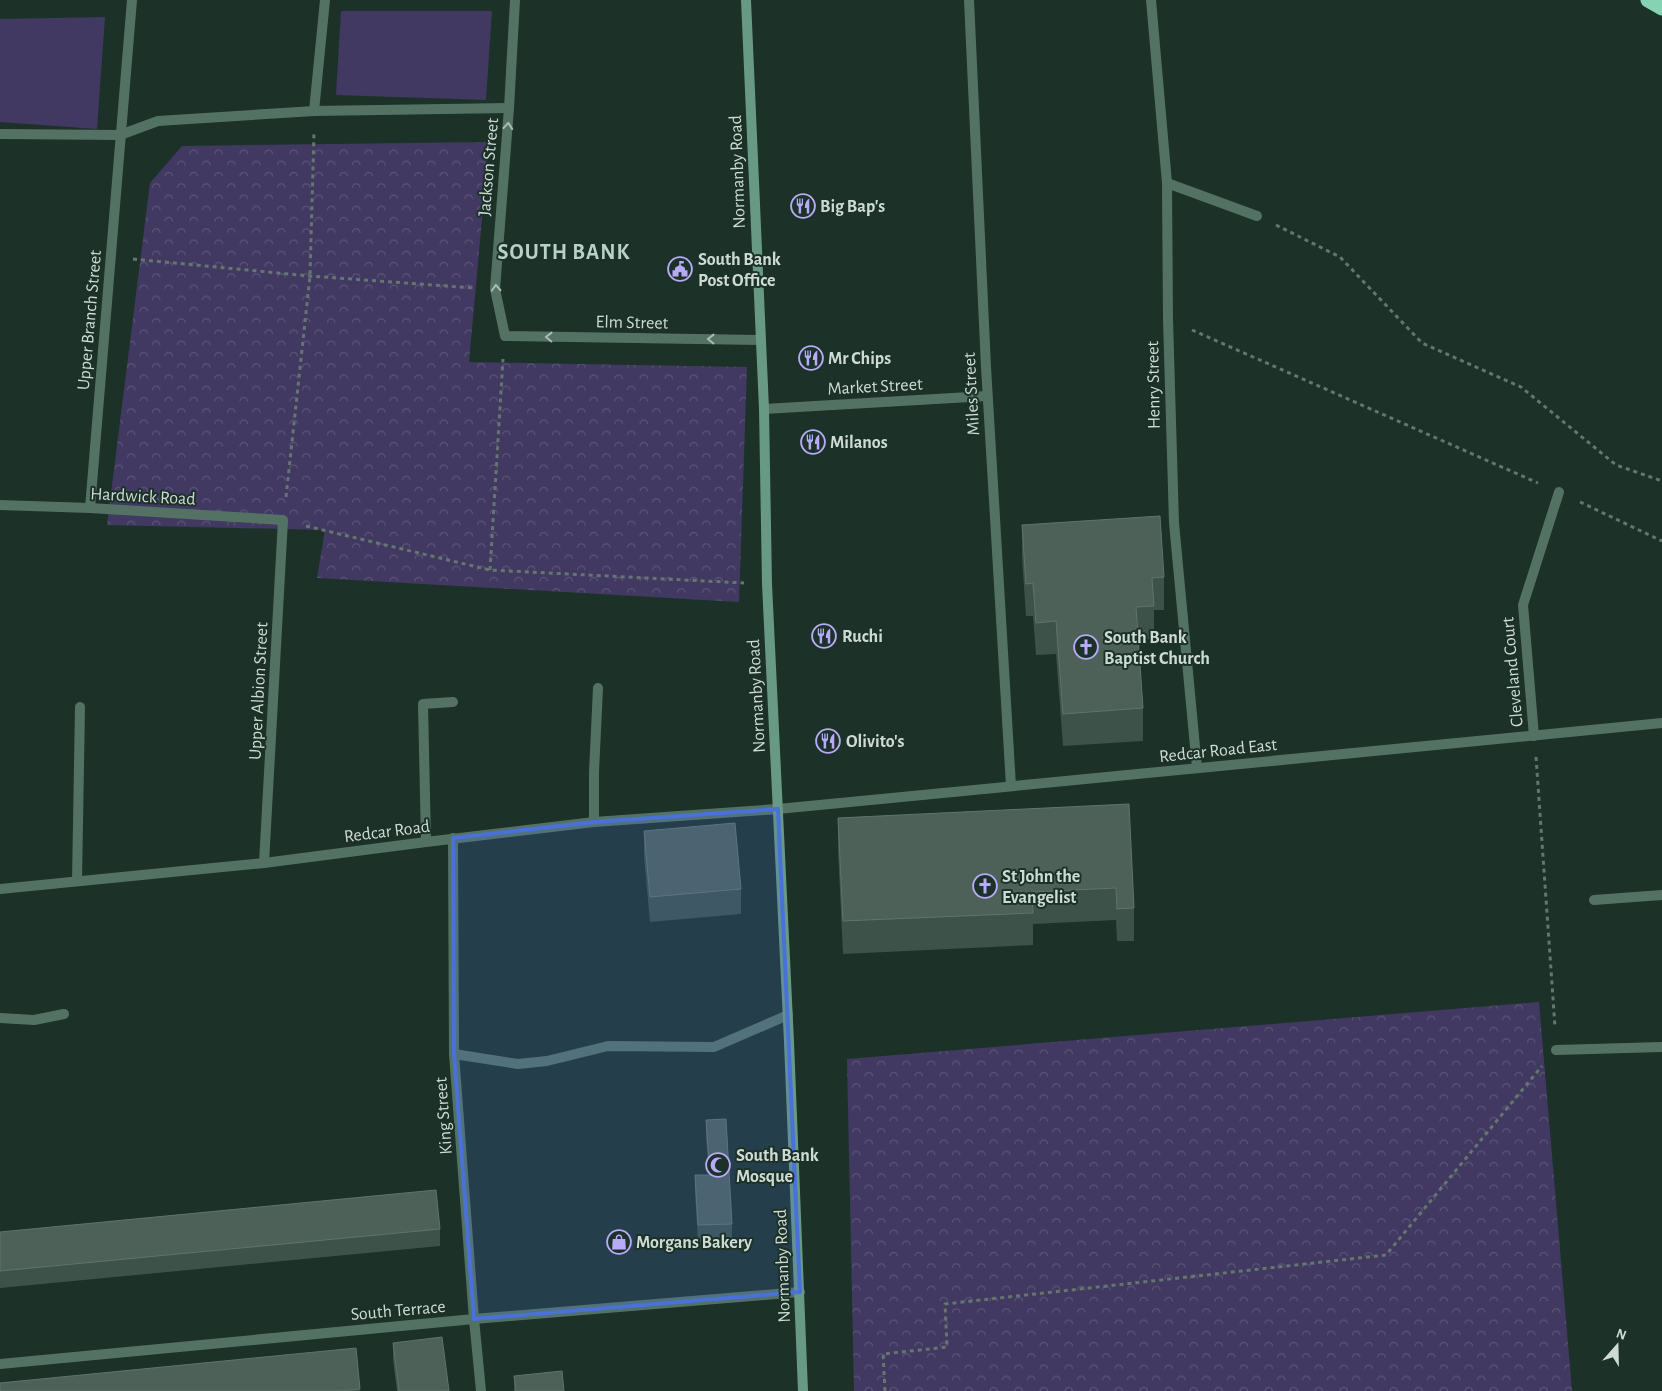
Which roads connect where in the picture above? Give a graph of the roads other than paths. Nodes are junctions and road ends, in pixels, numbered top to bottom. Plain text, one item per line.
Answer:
1 (132, 0) edge
2 (325, 0) edge
3 (515, 0) edge
4 (746, 0) edge
5 (969, 0) edge
6 (1151, 0) edge
7 (1648, 0) edge
8 (1662, 8) edge
9 (509, 108) junction
10 (314, 111) junction
11 (0, 134) edge
12 (120, 135) junction
13 (1167, 184) junction
14 (1257, 216) road end
15 (505, 336) joint
16 (760, 340) junction
17 (987, 396) junction
18 (764, 409) junction
19 (1559, 492) road end
20 (0, 505) edge
21 (90, 508) junction
22 (283, 520) joint
23 (598, 688) dead end
24 (453, 702) dead end
25 (80, 707) dead end
26 (1662, 723) edge
27 (1534, 736) junction
28 (1196, 768) junction
29 (1011, 786) junction
30 (778, 809) junction
31 (594, 822) junction
32 (453, 838) junction
33 (426, 842) junction
34 (264, 863) junction
35 (77, 881) junction
36 (0, 888) edge
37 (1662, 895) edge
38 (1594, 900) dead end
39 (64, 1014) dead end
40 (788, 1015) junction
41 (0, 1018) edge
42 (1662, 1047) edge
43 (1556, 1050) road end
44 (454, 1054) junction
45 (800, 1292) junction
46 (474, 1319) junction
47 (0, 1364) edge
48 (481, 1391) edge
49 (803, 1391) edge

1 - 12 street, Upper Branch Street
2 - 10 street
3 - 9 street, Jackson Street
4 - 16 street, Normanby Road
5 - 17 street, Miles Street
6 - 13 street, Henry Street
7 - 8 highway
9 - 10 street
15 -> 9 street, Jackson Street
10 - 12 street
11 - 12 street
12 - 21 street, Upper Branch Street
13 - 14 street
13 - 28 street, Henry Street
16 -> 15 street, Elm Street
16 - 18 street, Normanby Road
17 - 18 street, Market Street
17 - 29 street, Miles Street
18 - 30 street, Normanby Road
19 - 27 street, Cleveland Court
20 - 21 street, Hardwick Road
21 - 22 street, Hardwick Road
22 - 34 street, Upper Albion Street
23 - 31 street
24 - 33 street
25 - 35 street
26 - 27 street, Redcar Road East
27 - 28 street, Redcar Road East
28 - 29 street, Redcar Road East
29 - 30 street, Redcar Road East
30 - 31 street, Redcar Road
30 - 40 street, Normanby Road
31 - 32 street, Redcar Road
32 - 33 street, Redcar Road
32 - 44 street, King Street
33 - 34 street, Redcar Road
34 - 35 street, Redcar Road
35 - 36 street, Redcar Road
37 - 38 street
39 - 41 street
40 - 44 street
40 - 45 street, Normanby Road
42 - 43 street
44 - 46 street, King Street
45 - 46 street, South Terrace
45 - 49 street, Normanby Road
46 - 47 street, South Terrace
46 - 48 street, King Street

